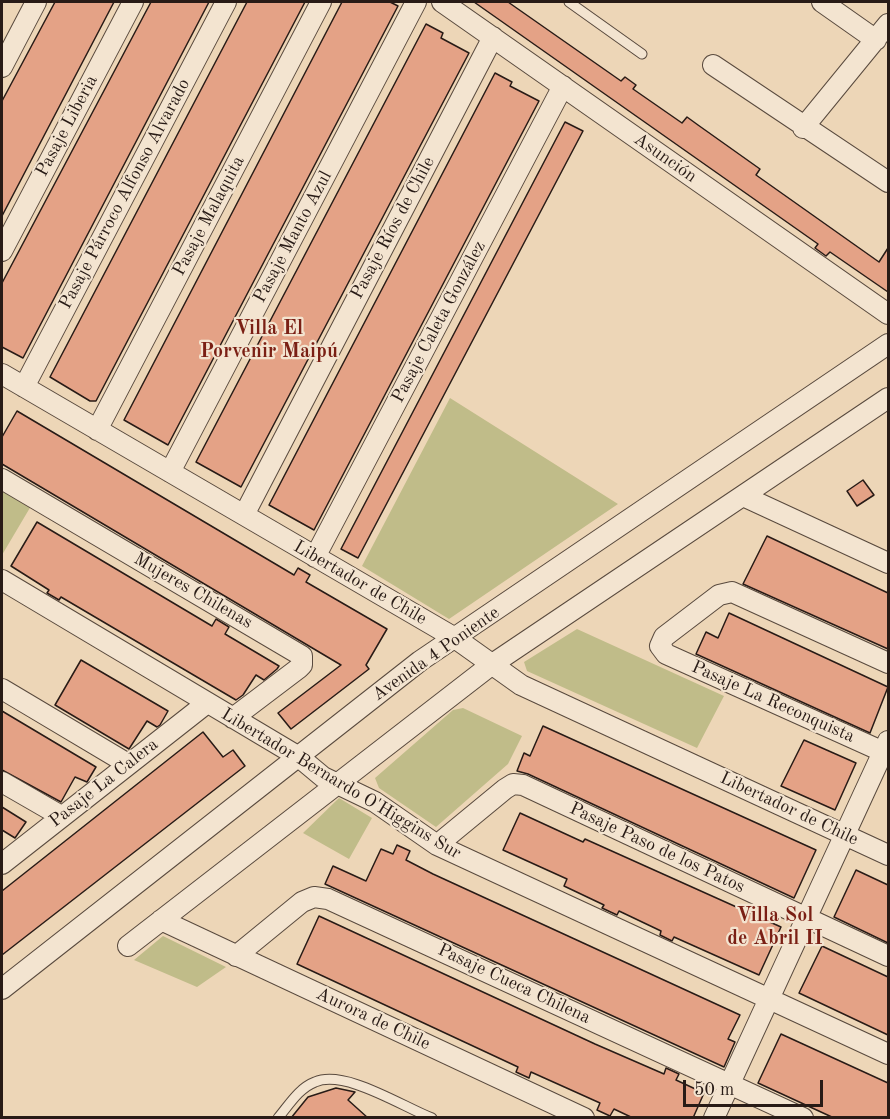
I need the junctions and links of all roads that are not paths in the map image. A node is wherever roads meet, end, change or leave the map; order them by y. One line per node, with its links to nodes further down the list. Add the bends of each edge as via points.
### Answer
1 (36, 2): 14 (street)
2 (133, 2): 18 (street, Pasaje Liberia)
3 (226, 2): 22 (street, Pasaje Párroco Alfonso Alvarado)
4 (321, 2): 24 (street, Pasaje Malaquita)
5 (416, 2): 25 (street, Pasaje Manto Azul)
6 (442, 2): 10 (street, Asunción)
7 (569, 2): 12 (lane)
8 (822, 2): 11 (street)
9 (888, 24): 11 (street)
10 (493, 38): 15 (street, Asunción); 28 (street, Pasaje Ríos de Chile)
11 (876, 40): 16 (street)
12 (642, 54)
13 (712, 65): 16 (street)
14 (2, 67)
15 (563, 86): 19 (street, Asunción); 29 (street, Pasaje Caleta González)
16 (803, 128): 17 (street)
17 (888, 182)
18 (2, 251)
19 (888, 314)
20 (888, 344): 32 (street, Avenida 4 Poniente)
21 (3, 378): 22 (street, Libertador de Chile)
22 (24, 387): 24 (street, Libertador de Chile)
23 (888, 398): 27 (street)
24 (97, 430): 25 (street, Libertador de Chile)
25 (170, 472): 28 (street, Libertador de Chile)
26 (2, 479): 37 (street, Mujeres Chilenas, via 302,656 302,665)
27 (743, 496): 30 (street); 34 (street)
28 (244, 515): 29 (street, Libertador de Chile)
29 (315, 557): 32 (street, Libertador de Chile)
30 (888, 563)
31 (2, 580): 36 (street, Libertador Bernardo O'Higgins Sur)
32 (455, 638): 34 (street, Libertador de Chile); 39 (street, Avenida 4 Poniente)
33 (888, 663): 38 (street, Pasaje La Reconquista, via 732,592 719,595 663,637 660,646 666,654)
34 (491, 665): 42 (street); 44 (street, Libertador de Chile, via 522,685)
35 (2, 689): 40 (street)
36 (207, 703): 37 (street, Libertador Bernardo O'Higgins Sur); 40 (street, Pasaje La Calera)
37 (233, 718): 39 (street, Libertador Bernardo O'Higgins Sur)
38 (887, 749): 44 (street)
39 (299, 757): 42 (street, Libertador Bernardo O'Higgins Sur); 53 (street, Avenida 4 Poniente)
40 (128, 764): 43 (street, Pasaje La Calera)
41 (2, 782): 43 (street)
42 (336, 784): 45 (street, Libertador Bernardo O'Higgins Sur, via 375,802); 49 (street)
43 (61, 816): 47 (street, Pasaje La Calera)
44 (845, 835): 46 (street, Libertador de Chile); 48 (street)
45 (437, 845): 48 (street, Pasaje Paso de los Patos, via 505,789 513,784 523,785); 54 (street, Libertador Bernardo O'Higgins Sur)
46 (888, 855)
47 (2, 864)
48 (807, 918): 52 (street, Pasaje Paso de los Patos); 54 (street)
49 (161, 920): 50 (street); 51 (street, Aurora de Chile)
50 (128, 946)
51 (236, 956): 56 (street, Pasaje Cueca Chilena, via 302,902 314,897 328,899); 59 (street, Aurora de Chile)
52 (888, 956)
53 (2, 989)
54 (769, 998): 55 (street, Libertador Bernardo O'Higgins Sur); 56 (street)
55 (888, 1054)
56 (730, 1083): 60 (street); 61 (street, Pasaje Cueca Chilena)
57 (278, 1118): 58 (lane, via 308,1086 333,1078)
58 (432, 1118)
59 (584, 1118)
60 (714, 1118)
61 (803, 1118)

